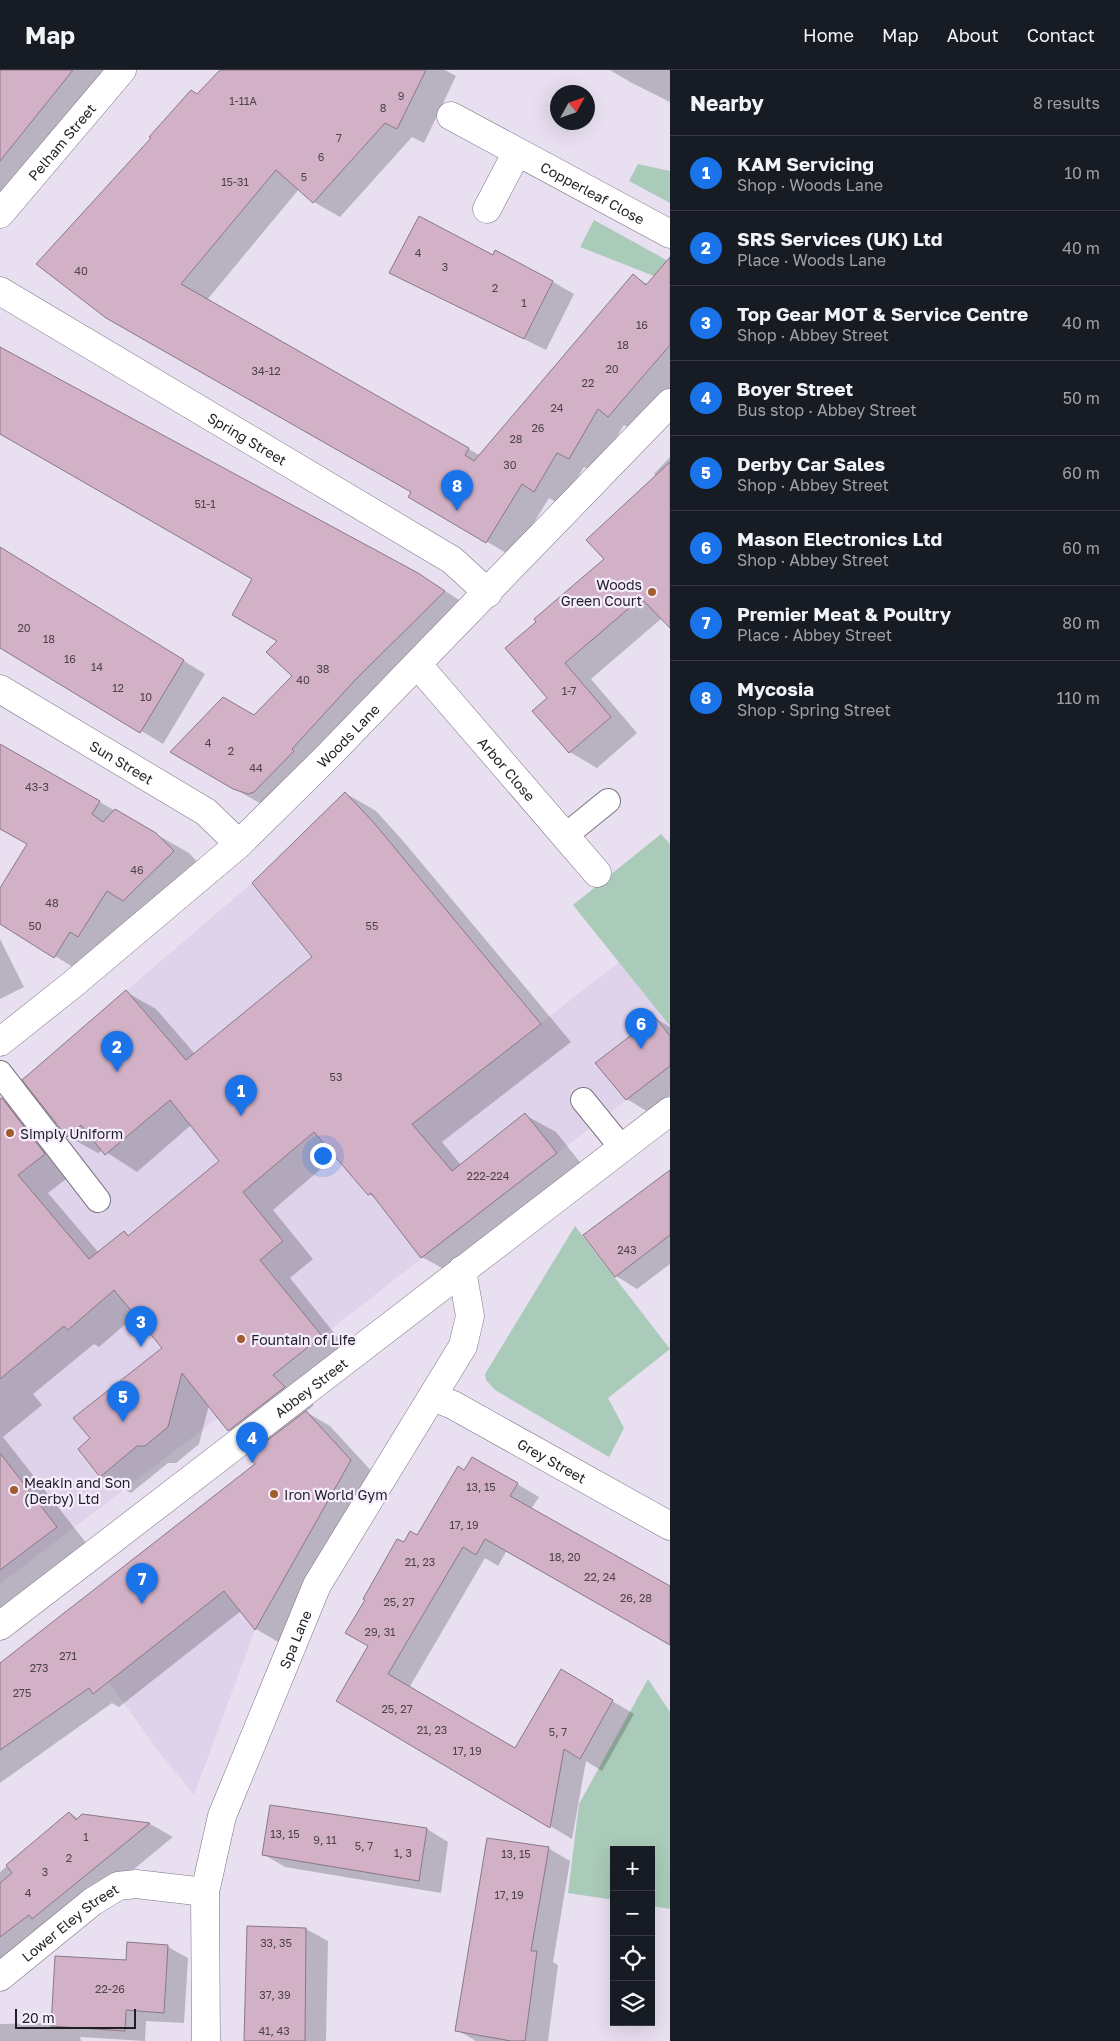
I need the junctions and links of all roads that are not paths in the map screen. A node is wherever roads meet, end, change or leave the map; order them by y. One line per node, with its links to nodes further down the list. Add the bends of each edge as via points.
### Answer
1 (122, 70): 5 (street, Pelham Street)
2 (450, 116): 3 (street, Copperleaf Close)
3 (517, 152): 4 (street); 6 (street, Copperleaf Close)
4 (487, 209)
5 (0, 214)
6 (670, 234)
7 (0, 292): 9 (street, Spring Street, via 452,560)
8 (670, 403): 9 (street, Woods Lane)
9 (488, 593): 10 (street, Woods Lane)
10 (417, 664): 13 (street, Arbor Close); 14 (street, Woods Lane)
11 (0, 689): 14 (street, Sun Street, via 206,812)
12 (608, 801): 13 (lane)
13 (565, 836): 15 (street, Arbor Close)
14 (239, 844): 16 (street, Woods Lane)
15 (597, 873)
16 (0, 1042)
17 (0, 1073): 21 (lane)
18 (583, 1100): 20 (lane)
19 (670, 1111): 20 (street, Abbey Street)
20 (622, 1148): 22 (street, Abbey Street)
21 (98, 1200)
22 (462, 1270): 23 (street, Spa Lane, via 470,1316 463,1346); 25 (street, Abbey Street)
23 (433, 1397): 24 (street, Grey Street, via 453,1405); 26 (street, Spa Lane, via 317,1585 222,1816)
24 (670, 1526)
25 (0, 1626)
26 (205, 1892): 27 (street, Lower Eley Street, via 136,1884 118,1886 92,1902); 28 (street, Spa Lane)
27 (0, 1977)
28 (206, 2041)

